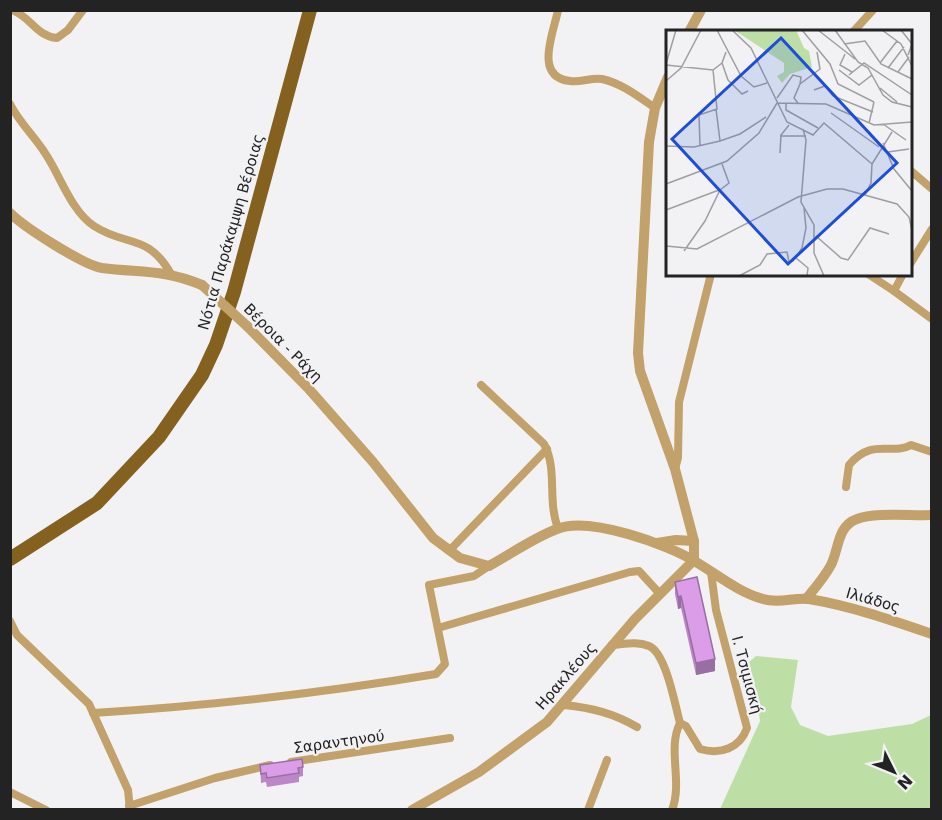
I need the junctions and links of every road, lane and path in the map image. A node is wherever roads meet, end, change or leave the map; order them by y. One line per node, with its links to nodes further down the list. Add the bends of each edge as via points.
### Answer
1 (12, 10): 2 (street, via 45,37 57,38)
2 (83, 10)
3 (310, 10): 33 (main road, Νότια Παράκαμψη Βέροιας, via 234,292 202,375 159,437 98,503)
4 (558, 10): 11 (street, via 547,54 554,72 572,82 607,81)
5 (701, 10): 7 (street)
6 (873, 10): 8 (street)
7 (690, 30)
8 (855, 30)
9 (666, 83): 11 (street)
10 (10, 104): 17 (street, via 85,218 95,227 147,246 162,258)
11 (655, 108): 26 (street, via 648,142 638,353 644,390)
12 (912, 172): 13 (street)
13 (932, 189)
14 (11, 215): 17 (street, Βέροια - Ράχη, via 62,250 99,267)
15 (932, 229): 16 (street)
16 (912, 261)
17 (171, 273): 32 (street, Βέροια - Ράχη, bridge, via 202,285 247,326 308,388 427,531)
18 (710, 276): 26 (street, via 679,402)
19 (871, 276): 21 (street)
20 (902, 276): 21 (street)
21 (894, 291): 22 (street)
22 (932, 320)
23 (482, 385): 24 (street)
24 (547, 449): 29 (street, via 552,514); 32 (street)
25 (932, 452): 27 (street, via 911,445 905,449 886,447 863,452 849,465)
26 (675, 469): 30 (street)
27 (846, 487)
28 (932, 515): 38 (street, via 857,519 846,525 823,580)
29 (558, 528): 31 (street, via 601,527); 35 (street)
30 (694, 541): 31 (street); 34 (street)
31 (657, 543): 34 (street, Ιλιάδος)
32 (449, 551): 35 (street, Βέροια - Ράχη, via 471,563)
33 (10, 559)
34 (694, 560): 36 (street, Ιλιάδος); 37 (street, Ηρακλέους)
35 (489, 566): 40 (street, via 474,576 429,585)
36 (711, 572): 38 (street, Ιλιάδος, via 767,601); 45 (street, Ι. Τσιμισκή, via 716,610 747,728 737,745 727,750 706,751 700,749)
37 (660, 594): 40 (street, via 639,571 630,572); 42 (street, Ηρακλέους)
38 (806, 599): 41 (street, Ιλιάδος, via 849,606)
39 (10, 621): 44 (street, via 17,635 84,698)
40 (438, 628): 44 (street, via 445,664 436,674 320,692)
41 (932, 634)
42 (612, 645): 43 (street, Ηρακλέους); 45 (street, via 635,643 651,647 662,660)
43 (564, 705): 46 (street, via 590,706); 52 (street, Ηρακλέους, via 517,747)
44 (93, 712): 50 (street, via 128,790)
45 (680, 723): 54 (street, via 675,732 677,796)
46 (637, 727)
47 (450, 738): 50 (street, Σαραντηνού, via 256,767)
48 (608, 759): 53 (street)
49 (10, 792): 51 (street)
50 (130, 808)
51 (46, 810)
52 (412, 810)
53 (588, 810)
54 (672, 810)

